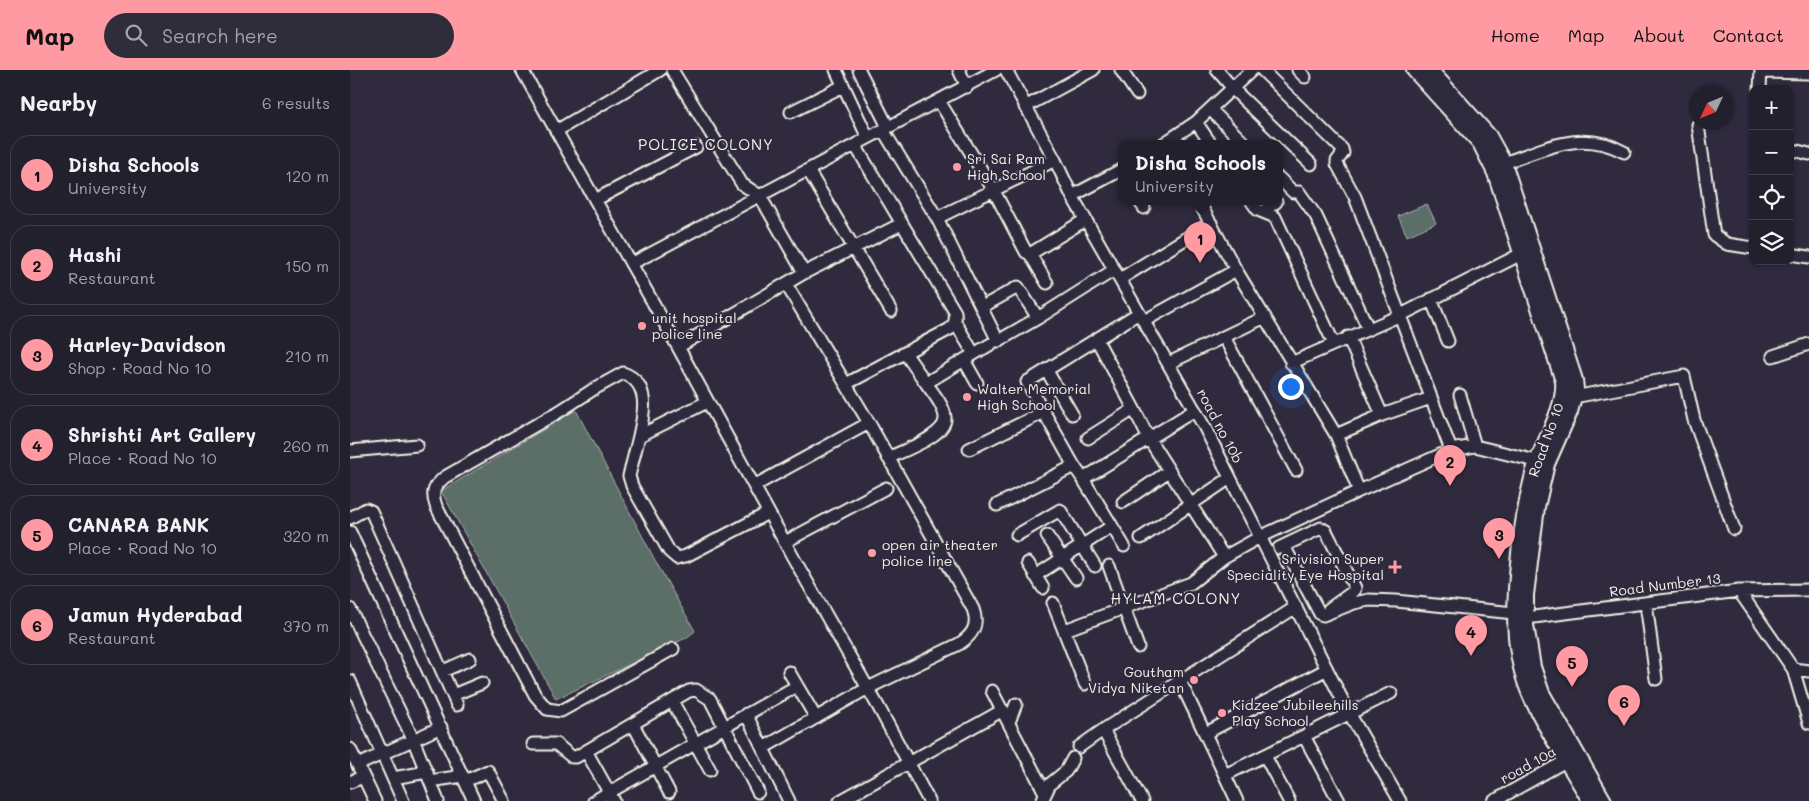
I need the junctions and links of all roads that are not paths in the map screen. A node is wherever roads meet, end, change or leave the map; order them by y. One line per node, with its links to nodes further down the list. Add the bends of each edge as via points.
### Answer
1 (522, 70): 29 (street)
2 (660, 70): 29 (street)
3 (672, 70): 48 (street, via 742,184)
4 (836, 70): 19 (street)
5 (960, 70): 20 (street)
6 (996, 70): 20 (street)
7 (1006, 70): 24 (street, road no 10b)
8 (1092, 70): 24 (street)
9 (1121, 70): 22 (street)
10 (1217, 70): 21 (street)
11 (1252, 70): 21 (street)
12 (1262, 70): 75 (street, via 1342,150 1337,164 1355,197)
13 (1414, 70): 62 (main road, Road No 10, via 1485,150)
14 (1430, 70): 41 (main road, Road No 10, via 1489,136)
15 (861, 71): 28 (street)
16 (1761, 71): 17 (street); 18 (street)
17 (1809, 73)
18 (1760, 85)
19 (843, 86): 26 (street); 31 (street)
20 (967, 87): 23 (street)
21 (1232, 87): 25 (street); 42 (street)
22 (1137, 94)
23 (938, 101): 28 (street); 46 (street)
24 (1025, 107): 40 (street, road no 10b)
25 (1210, 110): 27 (street); 34 (street)
26 (791, 112)
27 (1196, 122): 32 (street); 33 (street)
28 (885, 129): 31 (street); 56 (street)
29 (556, 130): 51 (street)
30 (1699, 130): 60 (street, via 1714,236 1727,244)
31 (868, 138): 35 (street)
32 (1171, 140)
33 (1208, 140)
34 (1241, 140)
35 (855, 146): 43 (street); 59 (street)
36 (696, 147): 51 (street)
37 (1794, 150): 39 (street)
38 (1624, 152): 41 (street, via 1601,142 1576,140)
39 (1809, 154)
40 (1055, 160): 46 (street); 49 (street, road no 10b)
41 (1504, 163): 62 (main road, Road No 10)
42 (1311, 164)
43 (808, 170): 48 (street); 61 (street)
44 (1118, 172): 49 (street)
45 (1283, 182): 47 (street)
46 (993, 189): 56 (street); 63 (street)
47 (1291, 190): 50 (street); 80 (street, via 1301,194 1316,216)
48 (760, 196): 66 (street); 68 (street)
49 (1072, 196): 57 (street, road no 10b)
50 (1283, 196)
51 (595, 200): 66 (street)
52 (1201, 205): 58 (street)
53 (1254, 205): 55 (street)
54 (1272, 205): 55 (street)
55 (1263, 212): 86 (street, via 1271,214 1277,221)
56 (936, 218): 73 (street)
57 (1085, 220): 63 (street); 69 (street, road no 10b)
58 (1211, 222): 67 (street); 69 (street)
59 (901, 224): 61 (street); 79 (street, via 955,312)
60 (1749, 247)
61 (854, 248): 68 (street); 74 (street)
62 (1528, 251): 72 (street); 99 (main road, Road No 10, via 1572,367); 118 (main road, Road No 10, via 1564,389)
63 (1030, 254): 70 (street)
64 (1794, 255): 65 (street)
65 (1809, 257)
66 (631, 264): 88 (street)
67 (1236, 270): 76 (street); 78 (street)
68 (804, 273): 71 (street)
69 (1117, 275): 76 (street, road no 10b); 77 (street)
70 (1047, 283)
71 (786, 284): 88 (street); 97 (street)
72 (1431, 299): 75 (street); 84 (street)
73 (982, 307): 77 (street, via 1018,287); 77 (street, via 998,341)
74 (891, 311)
75 (1401, 315): 80 (street); 100 (street)
76 (1142, 317): 83 (street); 92 (street, road no 10b)
77 (1038, 318)
78 (1265, 318): 81 (street); 93 (street)
79 (955, 322): 89 (street, via 950,329); 91 (street)
80 (1368, 328): 82 (street)
81 (1224, 337): 92 (street); 120 (street)
82 (1348, 337): 86 (street); 106 (street)
83 (1097, 340): 94 (street); 102 (street)
84 (1448, 341)
85 (990, 344): 91 (street)
86 (1334, 344): 93 (street)
87 (1809, 344): 90 (street)
88 (678, 347): 101 (street)
89 (905, 353): 95 (street); 97 (street)
90 (1773, 356)
91 (969, 357): 95 (street); 96 (street)
92 (1169, 363): 103 (street, road no 10b)
93 (1291, 363): 108 (street)
94 (1047, 371): 104 (street, via 1027,382); 105 (street)
95 (926, 383): 117 (street, via 943,410 943,426 932,436)
96 (977, 383)
97 (846, 384): 107 (street)
98 (1460, 395): 113 (street)
99 (1574, 397): 133 (street, via 1684,376 1694,420); 161 (main road, Road No 10, via 1547,464 1536,507 1526,595)
100 (1432, 398): 106 (street); 115 (street)
101 (707, 402): 109 (street); 124 (street)
102 (1134, 409): 110 (street); 111 (street)
103 (1195, 410): 111 (street); 122 (street, road no 10b)
104 (1044, 412): 114 (street); 119 (street)
105 (1072, 414)
106 (1382, 414): 108 (street)
107 (869, 424): 117 (street); 124 (street)
108 (1336, 435): 126 (street)
109 (639, 436): 130 (street, via 630,481 669,551 677,558); 164 (street, via 645,410 643,398 632,377 623,373 445,476 434,488 433,496 535,695 547,708 560,711)
110 (1088, 438)
111 (1149, 439): 121 (street); 123 (street)
112 (417, 445): 116 (street)
113 (1475, 446): 115 (street); 118 (street)
114 (969, 449)
115 (1451, 450): 126 (street)
116 (350, 451)
117 (888, 458): 177 (street, via 976,618 975,628 959,644)
118 (1536, 461): 161 (main road, Road No 10, via 1525,505 1515,594)
119 (1074, 466): 123 (street); 129 (street)
120 (1296, 470)
121 (1169, 471): 127 (street); 128 (street)
122 (1230, 478): 128 (street); 137 (street, road no 10b)
123 (1084, 479): 132 (street)
124 (754, 486): 130 (street)
125 (886, 488): 139 (street)
126 (1359, 491): 137 (street)
127 (1123, 502)
128 (1191, 504): 138 (street); 145 (street)
129 (997, 505)
130 (768, 512): 139 (street)
131 (350, 518): 168 (street, via 366,509 371,511)
132 (1112, 526): 140 (street); 141 (street)
133 (1734, 529)
134 (350, 532): 143 (street)
135 (1017, 534): 140 (street, via 1060,510)
136 (1047, 536): 146 (street)
137 (1260, 537): 144 (street, road no 10b); 145 (street)
138 (1141, 538)
139 (785, 542): 177 (street)
140 (1082, 545): 146 (street); 148 (street)
141 (1124, 546)
142 (1284, 546): 144 (street); 160 (street, via 1320,614); 160 (street, via 1321,528 1326,531 1355,588 1331,606)
143 (354, 548): 189 (street)
144 (1268, 553): 158 (street, road no 10b)
145 (1224, 557): 157 (street, via 1190,583)
146 (1062, 558): 150 (street); 151 (street)
147 (1028, 563): 150 (street)
148 (1094, 566)
149 (1109, 566): 157 (street)
150 (1035, 576): 152 (street)
151 (1076, 578)
152 (1043, 588)
153 (1739, 590): 154 (street, Road Number 13); 156 (street, Road Number 13); 167 (street)
154 (1809, 590)
155 (1053, 603): 162 (street)
156 (1646, 603): 161 (street, Road Number 13); 171 (street)
157 (1125, 608): 162 (street); 163 (street)
158 (1296, 608): 166 (street, road no 10b); 173 (street)
159 (350, 609): 194 (street)
160 (1326, 615): 161 (street, Road Number 13, via 1369,600)
161 (1520, 616): 203 (main road, Road No 10, via 1542,694)
162 (1065, 630): 175 (street)
163 (1138, 647)
164 (673, 649)
165 (470, 659): 168 (street)
166 (1327, 669): 183 (street, road no 10b); 192 (street)
167 (1793, 669): 170 (street); 187 (street)
168 (443, 671): 174 (street, via 455,700)
169 (789, 672): 176 (street)
170 (1809, 672)
171 (1656, 679)
172 (350, 681): 201 (street)
173 (1180, 681): 191 (street); 192 (street)
174 (482, 683)
175 (1085, 684)
176 (797, 686): 184 (street); 185 (street)
177 (868, 688): 185 (street); 205 (street)
178 (992, 691): 182 (street)
179 (1391, 693): 183 (street)
180 (672, 701): 188 (street); 190 (street, via 692,690 700,691 710,699); 195 (street)
181 (1016, 704): 186 (street)
182 (1003, 710): 186 (street); 205 (street)
183 (1349, 712): 193 (street); 232 (street, road no 10b)
184 (746, 714): 190 (street); 198 (street)
185 (816, 718): 198 (street)
186 (1009, 722): 218 (street)
187 (1809, 723)
188 (633, 724): 200 (street); 207 (street)
189 (440, 727): 194 (street); 213 (street)
190 (725, 727): 195 (street); 216 (street)
191 (1103, 730): 197 (street); 228 (street)
192 (1206, 733): 209 (street)
193 (1304, 736): 202 (street); 231 (street)
194 (413, 739): 201 (street); 211 (street)
195 (696, 743): 207 (street); 208 (street)
196 (533, 744): 200 (street, via 556,744 572,757)
197 (1079, 747)
198 (763, 748): 225 (street)
199 (350, 749): 206 (street)
200 (586, 751): 217 (street)
201 (383, 753): 206 (street); 212 (street)
202 (1265, 756): 209 (street); 230 (street)
203 (1572, 757): 233 (street, road 10a); 234 (main road, Road No 10); 235 (main road, Road No 10)
204 (1073, 758): 218 (street, via 1066,771 1050,784)
205 (908, 762): 226 (street); 227 (street)
206 (358, 765): 210 (street)
207 (655, 766): 215 (street); 217 (street)
208 (710, 770)
209 (1225, 775): 229 (street)
210 (364, 777): 214 (street); 219 (street)
211 (428, 777): 212 (street); 213 (street); 221 (street)
212 (393, 778): 220 (street)
213 (464, 779): 222 (street); 223 (street, via 488,771)
214 (350, 782)
215 (669, 792)
216 (758, 792)
217 (612, 797): 224 (street)
218 (1044, 797)
219 (375, 801)
220 (403, 801)
221 (438, 801)
222 (474, 801)
223 (504, 801)
224 (594, 801)
225 (789, 801)
226 (840, 801)
227 (929, 801)
228 (1142, 801)
229 (1237, 801)
230 (1289, 801)
231 (1338, 801)
232 (1400, 801)
233 (1494, 801)
234 (1590, 801)
235 (1604, 801)

